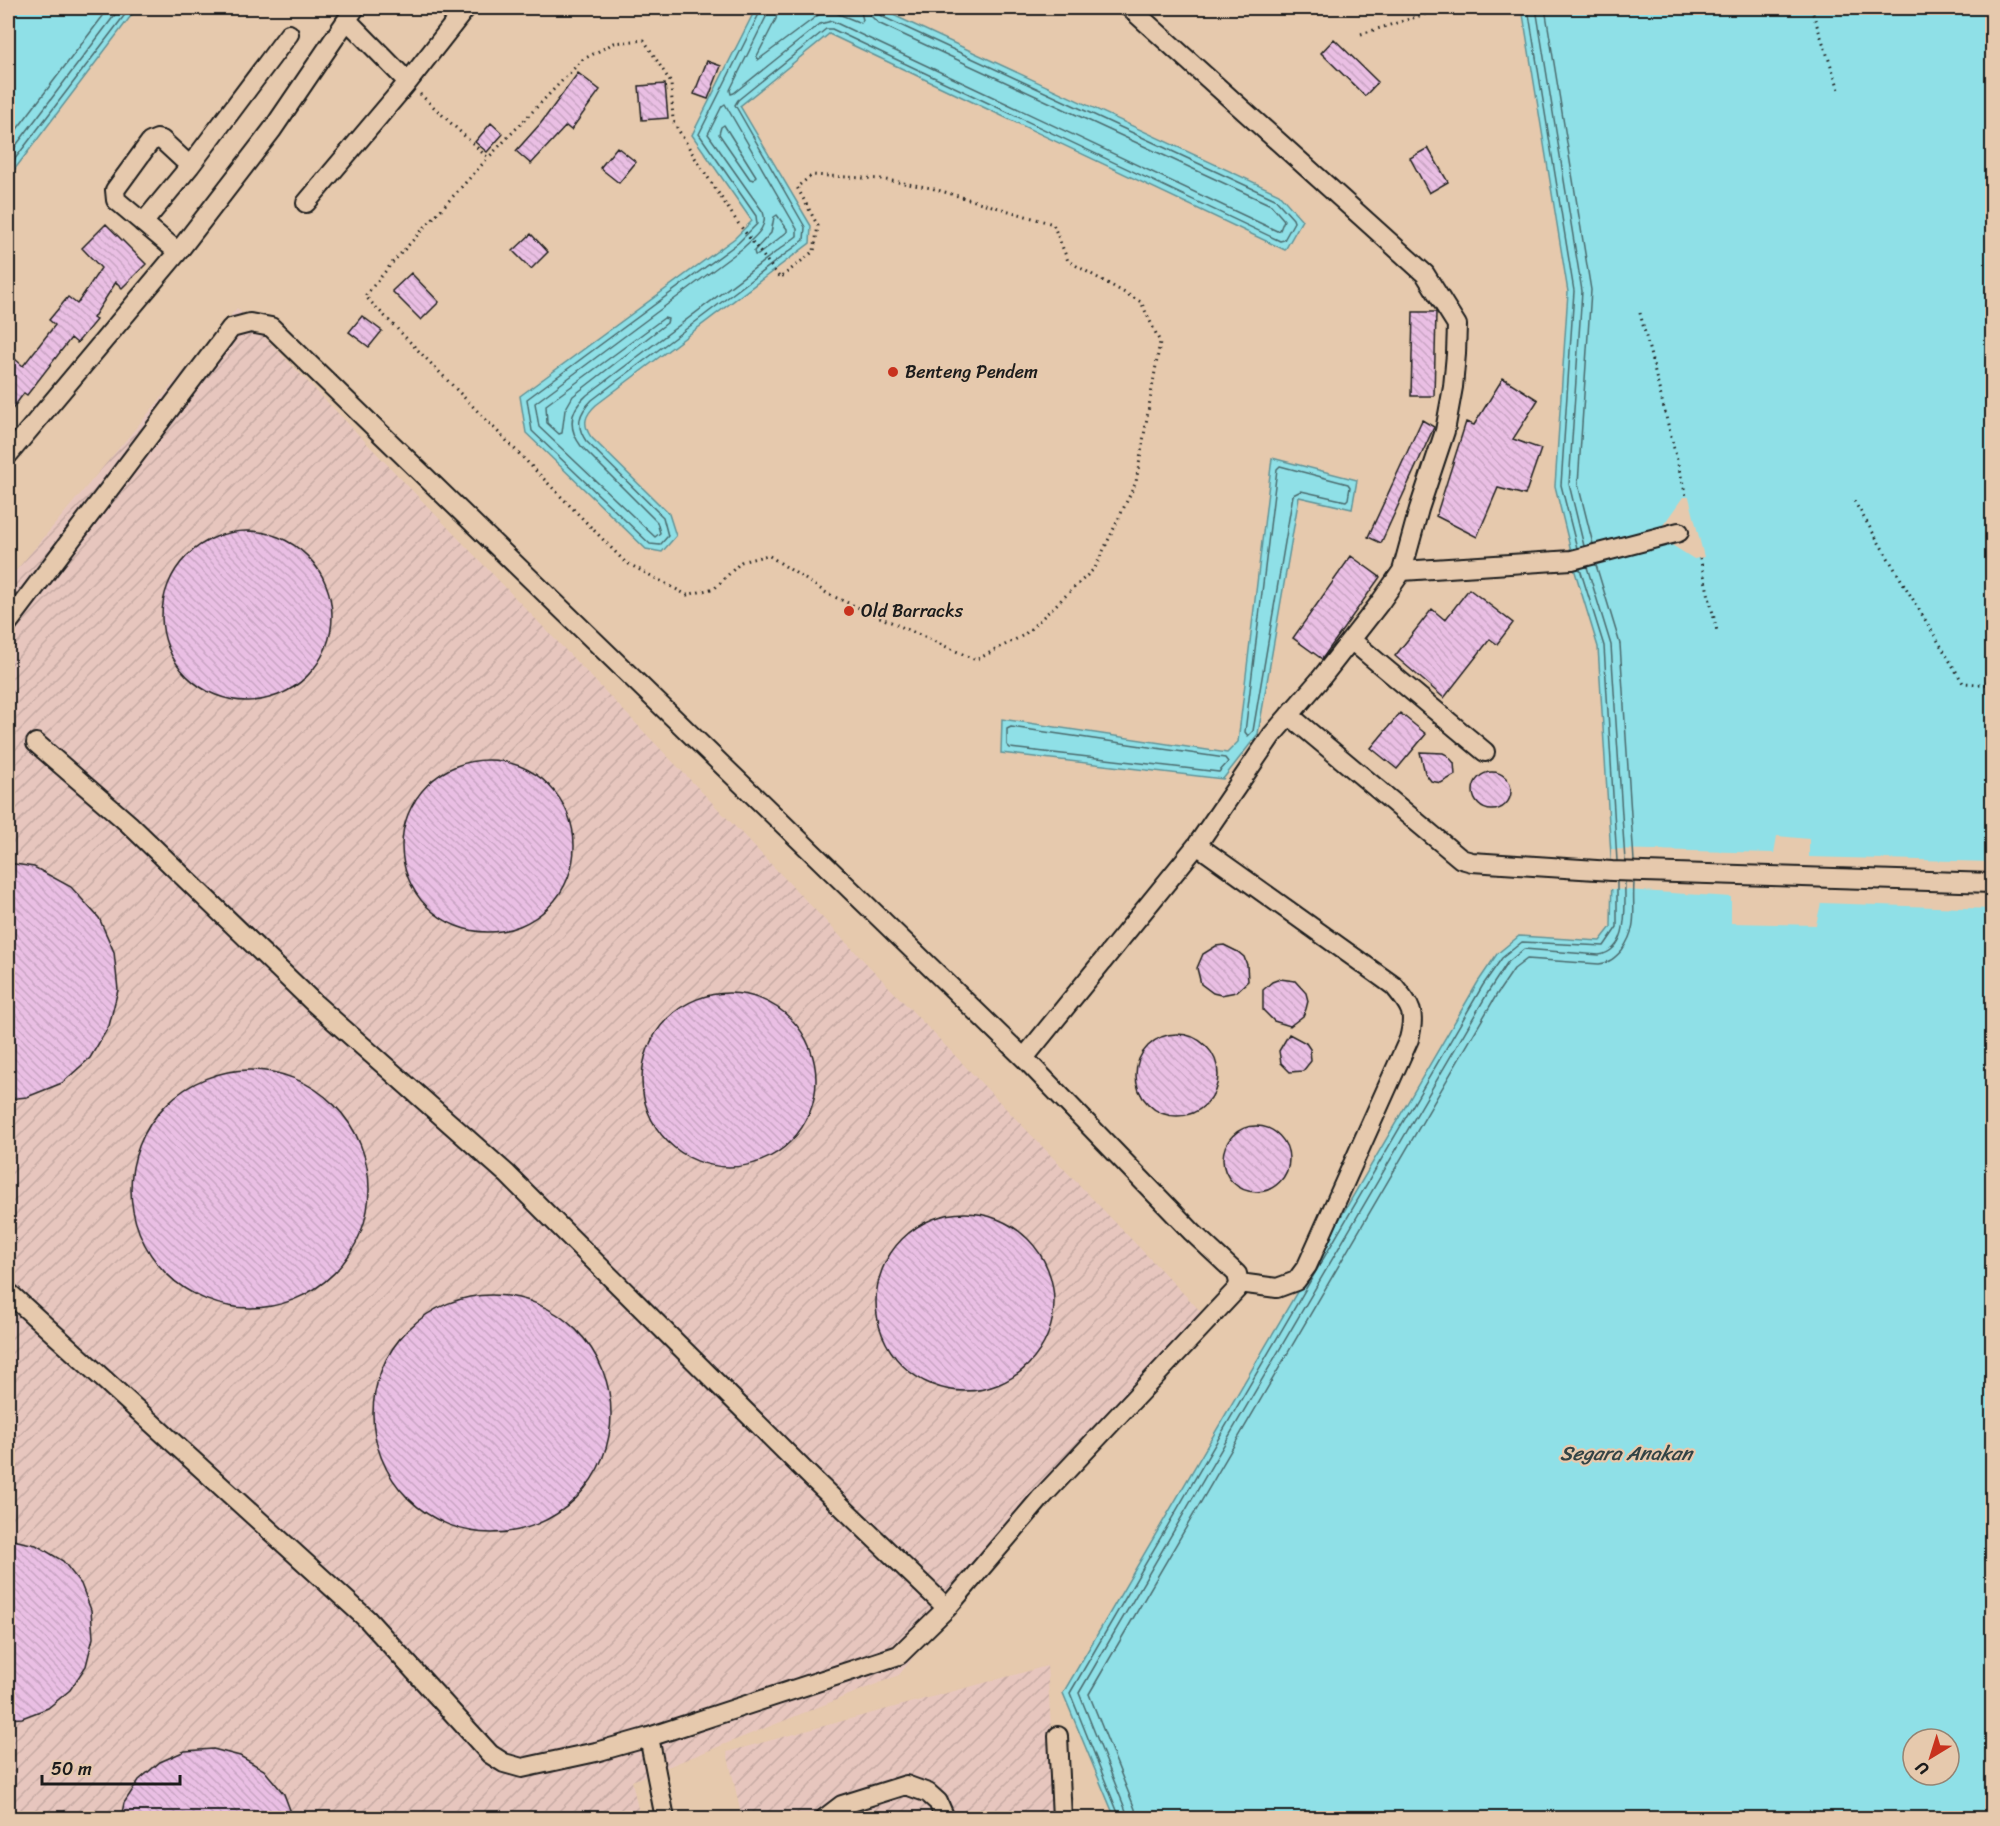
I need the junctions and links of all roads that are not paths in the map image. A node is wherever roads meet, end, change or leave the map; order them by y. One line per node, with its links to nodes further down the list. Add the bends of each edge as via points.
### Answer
1 (465, 8): 5 (street)
2 (1130, 8): 12 (street, via 1425,274 1457,325 1445,431)
3 (351, 14): 5 (street); 9 (street, via 272,130)
4 (290, 34): 6 (street)
5 (408, 82): 7 (street)
6 (190, 166): 8 (street); 8 (street, via 162,140 150,142 114,193 116,200)
7 (306, 203)
8 (143, 223): 9 (street)
9 (178, 252): 10 (street)
10 (8, 455)
11 (1680, 532): 12 (street, via 1572,560)
12 (1402, 571): 14 (street)
13 (8, 623): 20 (street, via 231,328 250,323 271,327)
14 (1352, 640): 15 (street); 17 (street)
15 (1289, 715): 18 (street); 19 (street, via 1461,860 1612,871)
16 (36, 743): 23 (street, via 129,824 314,1003 507,1174)
17 (1485, 752)
18 (1197, 845): 20 (street); 21 (street, via 1394,986 1408,1003 1414,1020 1307,1266 1296,1281 1277,1288)
19 (1992, 883)
20 (1024, 1058): 21 (street, via 1237,1274)
21 (1239, 1283): 23 (street, via 1040,1499)
22 (8, 1292): 25 (street, via 368,1620 490,1754 522,1768)
23 (947, 1608): 25 (street, via 899,1654)
24 (1058, 1736): 29 (street)
25 (649, 1737): 26 (street)
26 (666, 1818)
27 (825, 1818): 28 (street, via 842,1805 906,1785 928,1792 939,1802)
28 (945, 1818)
29 (1062, 1818)

